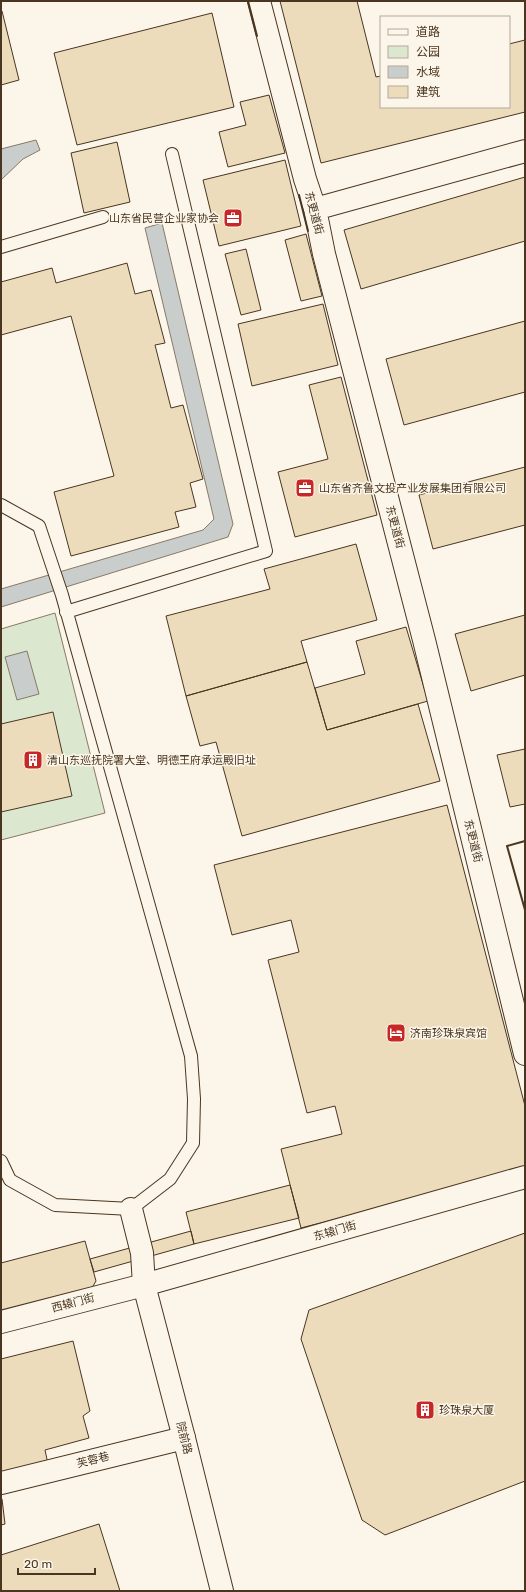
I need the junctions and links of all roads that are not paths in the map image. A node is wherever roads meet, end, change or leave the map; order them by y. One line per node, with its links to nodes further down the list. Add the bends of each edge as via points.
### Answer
1 (259, 1): 4 (street, 东更道街)
2 (525, 151): 4 (street)
3 (172, 154): 8 (lane, via 266,551)
4 (314, 209): 9 (street, 东更道街, via 424,640)
5 (103, 217): 6 (lane)
6 (1, 247)
7 (1, 505): 8 (lane, via 39,526)
8 (66, 612): 12 (lane, via 191,1056 194,1099 193,1143 170,1179)
9 (525, 1054)
10 (1, 1161): 12 (lane, via 10,1180 55,1205)
11 (525, 1176): 13 (street, 东辕门街)
12 (131, 1209): 13 (street, 院前路, via 142,1253)
13 (144, 1284): 14 (street, 西辕门街); 15 (street, 院前路)
14 (1, 1322)
15 (184, 1438): 16 (street, 芙蓉巷); 17 (street, 院前路)
16 (1, 1483)
17 (222, 1591)

